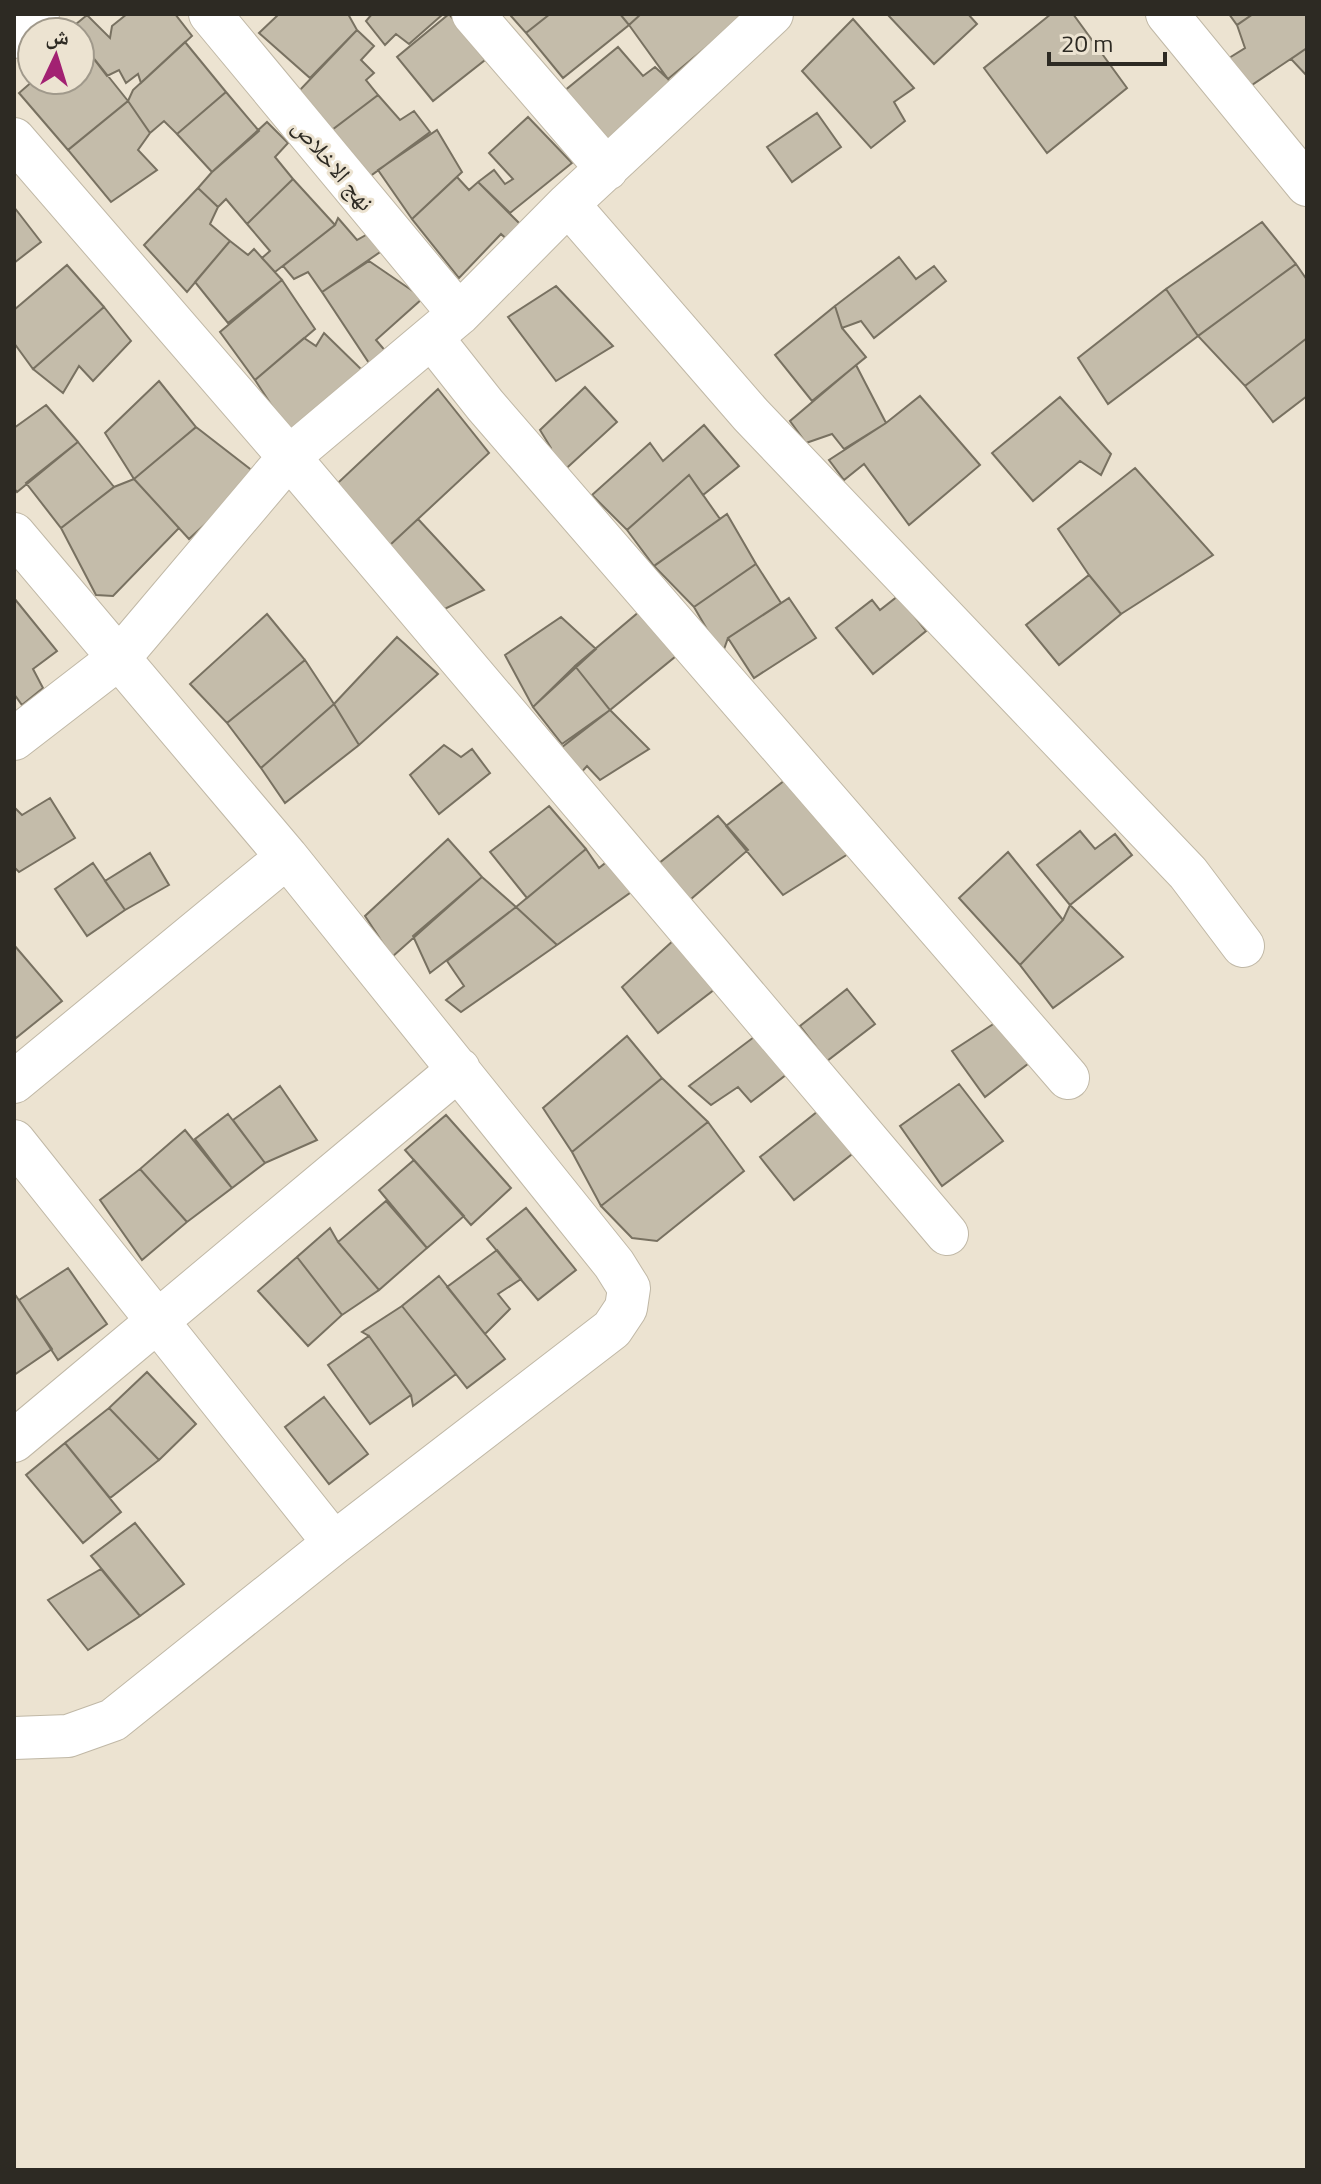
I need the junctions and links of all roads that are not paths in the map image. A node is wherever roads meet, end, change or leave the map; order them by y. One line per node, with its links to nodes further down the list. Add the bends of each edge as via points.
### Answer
1 (38, 14): 6 (street)
2 (210, 14): 11 (street, نهج الاخلاص)
3 (473, 14): 8 (street)
4 (772, 14): 8 (street)
5 (1167, 14): 9 (street)
6 (14, 37)
7 (14, 139): 12 (street)
8 (607, 169): 10 (street)
9 (1307, 185)
10 (568, 204): 11 (street); 17 (street, via 751,415 1188,873)
11 (445, 326): 12 (street); 19 (street, نهج الاخلاص, via 495,417)
12 (289, 457): 14 (street); 22 (street)
13 (14, 534): 14 (street)
14 (119, 658): 15 (street); 16 (street)
15 (14, 739)
16 (287, 857): 18 (street); 20 (street)
17 (1243, 946)
18 (459, 1069): 23 (street); 25 (street, via 614,1264 629,1288 626,1308 612,1329)
19 (1068, 1078)
20 (14, 1082)
21 (14, 1141): 23 (street)
22 (947, 1234)
23 (157, 1322): 24 (street); 25 (street)
24 (14, 1441)
25 (334, 1543): 26 (street, via 113,1720 68,1736)
26 (14, 1738)

